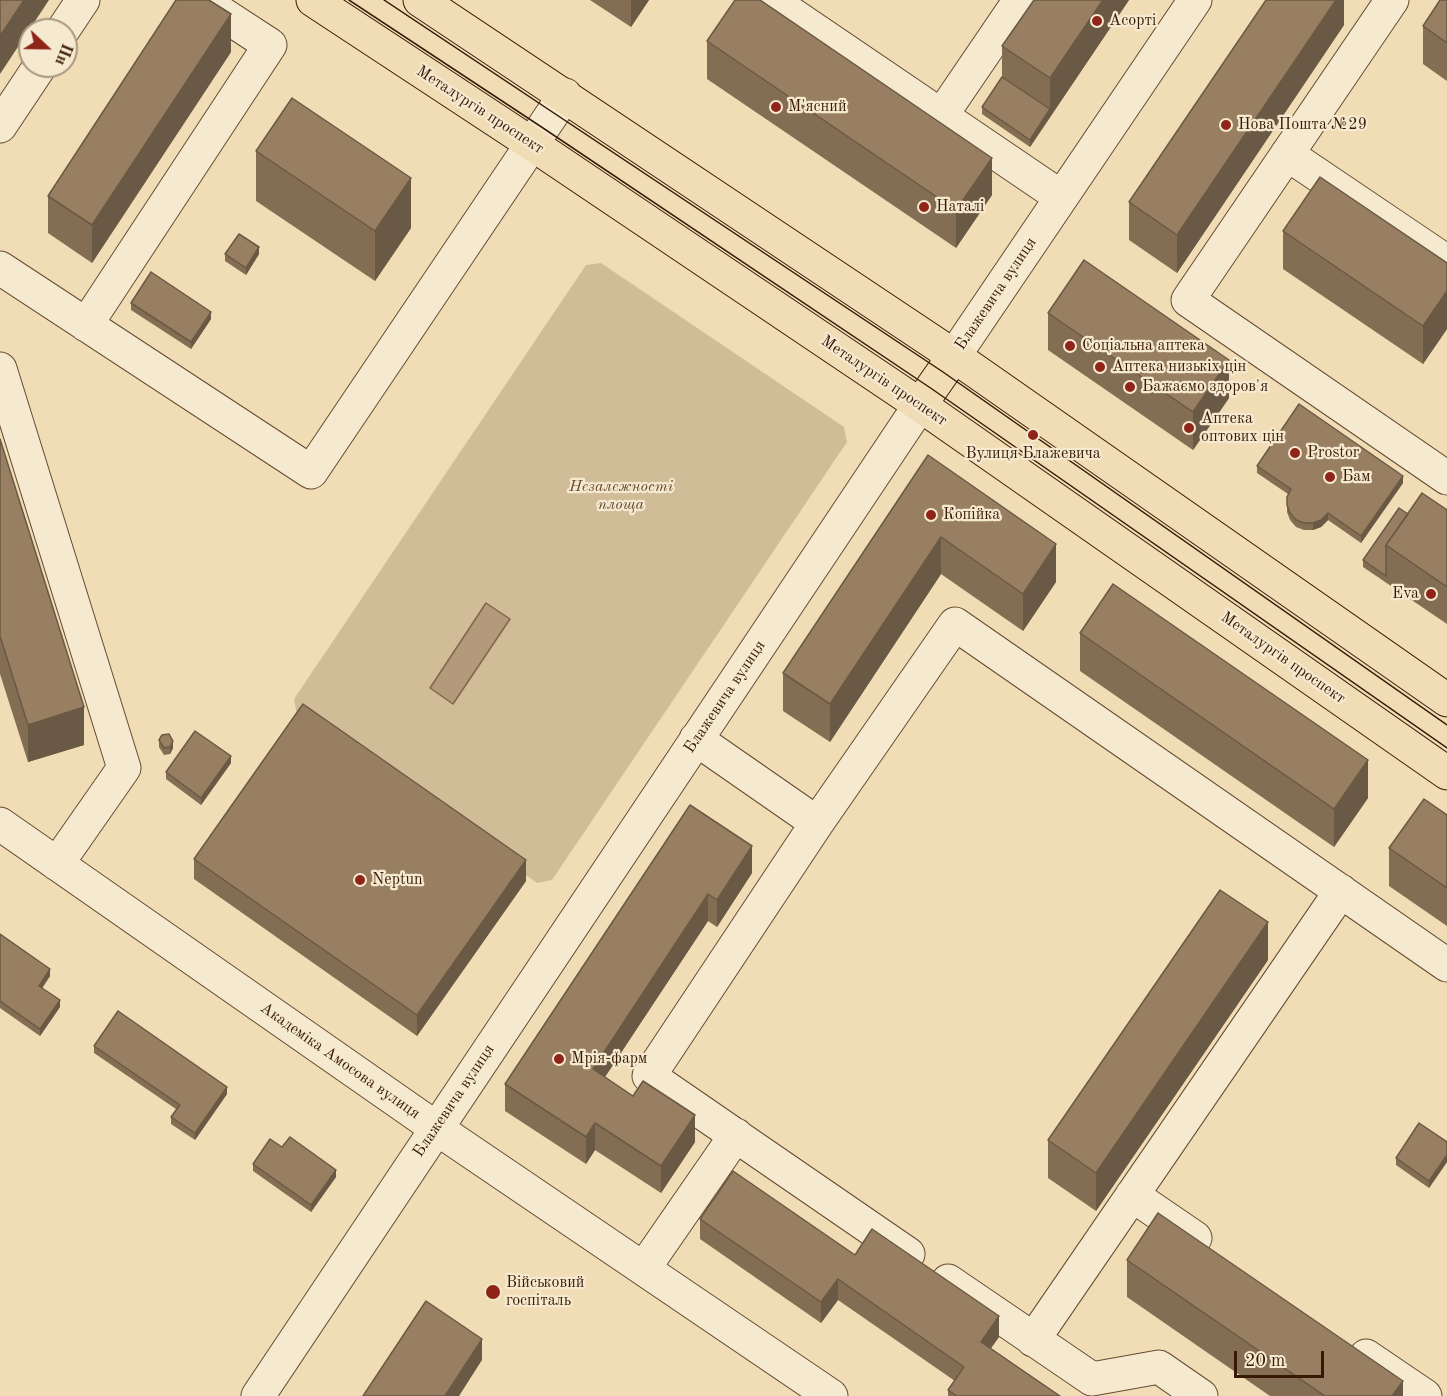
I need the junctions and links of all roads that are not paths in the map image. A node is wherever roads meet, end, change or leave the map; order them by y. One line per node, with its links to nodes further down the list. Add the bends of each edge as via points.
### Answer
1 (83, 0): 9 (street)
2 (201, 0): 19 (street, via 270,45)
3 (313, 0): 14 (main road, Металургів проспект)
4 (420, 0): 11 (main road)
5 (771, 0): 12 (street)
6 (1020, 0): 12 (street)
7 (1195, 0): 16 (street, Блажевича вулиця)
8 (1384, 3): 15 (street)
9 (71, 18)
10 (32, 78): 13 (street)
11 (565, 95): 14 (street); 20 (main road)
12 (941, 116): 16 (street)
13 (0, 126)
14 (532, 144): 19 (street, via 311,472); 22 (main road, Металургів проспект)
15 (1287, 154): 17 (street); 23 (street, via 1188,300)
16 (1061, 197): 20 (street, Блажевича вулиця)
17 (1447, 262)
18 (0, 268): 19 (street)
19 (86, 325)
20 (954, 356): 22 (main road, Блажевича вулиця); 24 (main road)
21 (0, 369): 29 (street, via 124,768)
22 (920, 405): 25 (street, Блажевича вулиця); 26 (main road, Металургів проспект)
23 (1447, 478)
24 (1447, 700)
25 (696, 739): 28 (street); 32 (street, Блажевича вулиця)
26 (1447, 773)
27 (0, 824): 29 (street, Академіка Амосова вулиця)
28 (817, 824): 30 (street, via 955,624); 33 (street, via 649,1076)
29 (57, 864): 32 (street, Академіка Амосова вулиця)
30 (1341, 891): 31 (street); 34 (street)
31 (1447, 965)
32 (436, 1128): 36 (street, Академіка Амосова вулиця); 39 (street, Блажевича вулиця)
33 (736, 1135): 36 (street); 37 (street)
34 (1132, 1195): 35 (street); 37 (street)
35 (1220, 1256)
36 (644, 1268): 40 (street, Академіка Амосова вулиця)
37 (1033, 1340): 41 (street, via 1092,1379 1159,1367)
38 (1347, 1342): 42 (street)
39 (258, 1396)
40 (831, 1396)
41 (1201, 1396)
42 (1425, 1396)

